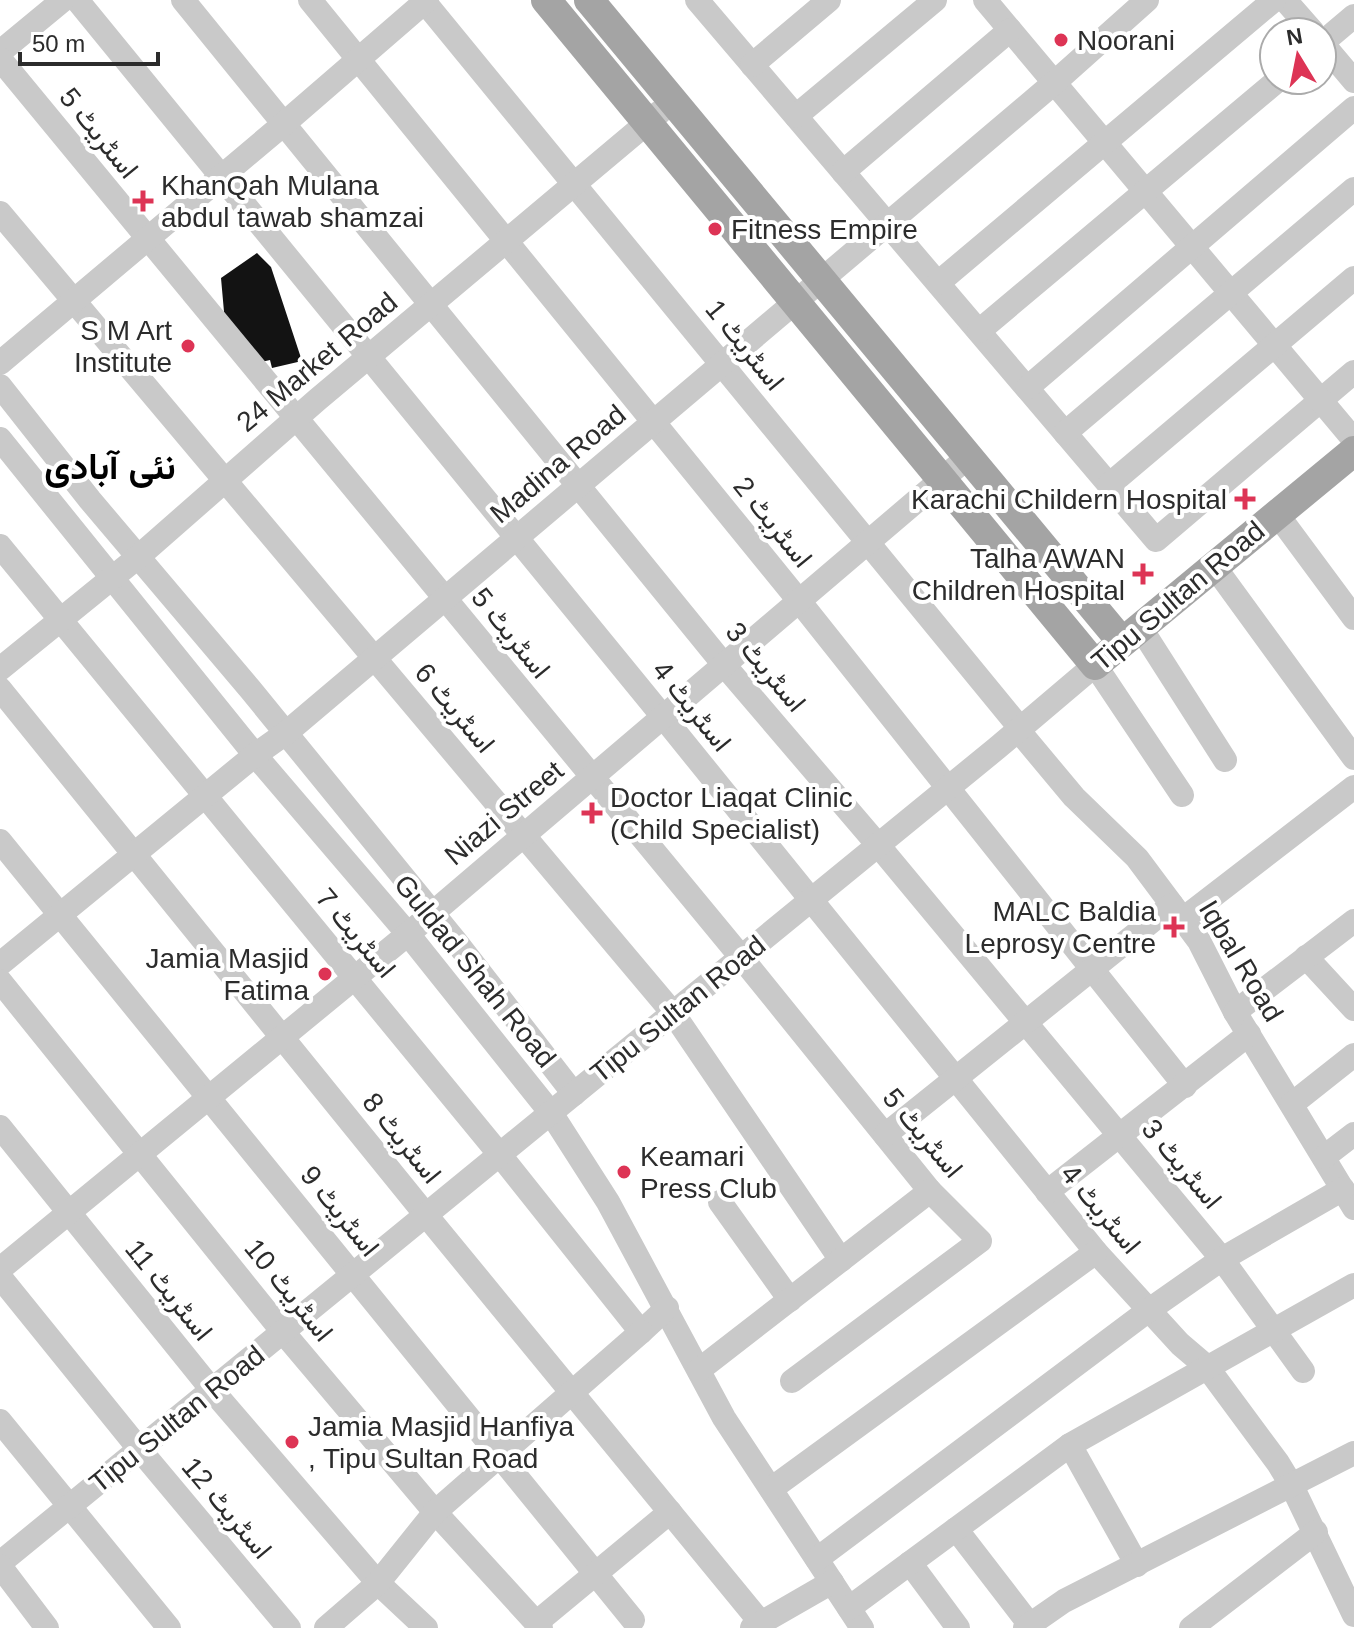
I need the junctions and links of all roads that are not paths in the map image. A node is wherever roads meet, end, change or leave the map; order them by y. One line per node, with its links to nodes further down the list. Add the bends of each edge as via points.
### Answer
1 (63, 0): 19 (street)
2 (77, 0): 34 (street, اسٹریٹ 4)
3 (183, 0): 31 (street, اسٹریٹ 3)
4 (310, 0): 21 (street, اسٹریٹ 2)
5 (546, 0): 30 (main road)
6 (589, 0): 27 (main road)
7 (829, 0): 23 (street)
8 (935, 0): 29 (street)
9 (985, 0): 17 (street)
10 (1147, 0): 25 (street, Madina Road)
11 (1274, 0): 32 (street)
12 (1285, 0): 15 (street)
13 (425, 1): 21 (street); 35 (street, اسٹریٹ 1)
14 (711, 5): 23 (street)
15 (1299, 16)
16 (1354, 16): 18 (street)
17 (1010, 30): 25 (street); 33 (street)
18 (1338, 30)
19 (0, 52)
20 (0, 59): 40 (street, اسٹریٹ 5)
21 (358, 60): 31 (street); 41 (street, اسٹریٹ 2)
22 (1338, 62): 24 (street)
23 (752, 65): 29 (street)
24 (1354, 81)
25 (1054, 83): 32 (street); 39 (street, Madina Road)
26 (1259, 96): 37 (street)
27 (673, 99): 30 (street, 24 Market Road); 44 (main road)
28 (1354, 108): 42 (street)
29 (796, 116): 33 (street)
30 (648, 123): 35 (street, 24 Market Road); 48 (main road)
31 (284, 124): 34 (street); 49 (street, اسٹریٹ 3)
32 (1105, 143): 37 (street); 45 (street)
33 (843, 172): 39 (street)
34 (222, 177): 40 (street); 52 (street, اسٹریٹ 4)
35 (574, 185): 41 (street, 24 Market Road); 54 (street, اسٹریٹ 1)
36 (1354, 189): 46 (street)
37 (1146, 191): 42 (street); 50 (street)
38 (0, 213): 47 (street, اسٹریٹ 6)
39 (887, 224): 44 (street, Madina Road); 45 (street)
40 (148, 239): 47 (street); 59 (street, اسٹریٹ 5)
41 (506, 242): 49 (street, 24 Market Road); 60 (street, اسٹریٹ 2)
42 (1192, 247): 46 (street); 57 (street)
43 (1354, 278): 51 (street)
44 (821, 280): 48 (street, Madina Road); 65 (main road)
45 (938, 283): 50 (street)
46 (1231, 293): 51 (street); 61 (street)
47 (74, 301): 53 (street); 67 (street, اسٹریٹ 6)
48 (797, 302): 54 (street, Madina Road); 66 (main road)
49 (431, 304): 52 (street, 24 Market Road); 69 (street, اسٹریٹ 3)
50 (979, 331): 57 (street)
51 (1275, 345): 58 (street); 68 (street)
52 (369, 357): 59 (street, 24 Market Road); 71 (street, اسٹریٹ 4)
53 (0, 363)
54 (722, 365): 60 (street, Madina Road); 72 (street, اسٹریٹ 1)
55 (1354, 372): 58 (street)
56 (0, 386): 74 (street, Guldad Shah Road)
57 (1027, 388): 61 (street)
58 (1321, 400): 63 (street); 68 (street, via 1156,540)
59 (295, 419): 67 (street, 24 Market Road); 77 (street, اسٹریٹ 5)
60 (654, 422): 69 (street, Madina Road); 78 (street, اسٹریٹ 2)
61 (1065, 433): 68 (street)
62 (0, 439): 76 (street, Guldad Shah Road)
63 (1354, 440)
64 (1354, 451): 70 (main road, Tipu Sultan Road)
65 (968, 457): 66 (street, Niazi Street); 81 (main road)
66 (943, 480): 72 (street, Niazi Street); 83 (main road)
67 (225, 481): 74 (street, 24 Market Road); 82 (street, اسٹریٹ 6)
68 (1109, 485)
69 (578, 486): 71 (street, Madina Road); 84 (street, اسٹریٹ 3)
70 (1277, 514): 75 (main road, Tipu Sultan Road); 79 (street)
71 (517, 538): 77 (street, Madina Road); 87 (street, اسٹریٹ 4)
72 (869, 543): 78 (street, Niazi Street); 88 (street, اسٹریٹ 1)
73 (0, 546): 80 (street, اسٹریٹ 7)
74 (138, 557): 76 (street, 24 Market Road); 89 (street, Guldad Shah Road)
75 (1214, 566): 81 (main road, Tipu Sultan Road); 91 (street)
76 (112, 579): 80 (street, 24 Market Road); 90 (street, Guldad Shah Road)
77 (444, 599): 82 (street, Madina Road); 93 (street, اسٹریٹ 5)
78 (800, 602): 84 (street, Niazi Street); 95 (street, اسٹریٹ 2)
79 (1354, 618)
80 (61, 620): 85 (street, 24 Market Road); 97 (street, اسٹریٹ 7)
81 (1131, 635): 83 (main road, Tipu Sultan Road); 92 (street)
82 (374, 659): 89 (street, Madina Road); 98 (street, اسٹریٹ 6)
83 (1095, 665): 88 (street, Tipu Sultan Road); 96 (street)
84 (725, 666): 87 (street, Niazi Street); 100 (street, اسٹریٹ 3)
85 (0, 669)
86 (0, 689): 101 (street, اسٹریٹ 8)
87 (664, 718): 93 (street, Niazi Street); 102 (street, اسٹریٹ 4)
88 (1019, 729): 95 (street, Tipu Sultan Road); 104 (street, Iqbal Road, via 1074,797 1137,858)
89 (286, 733): 90 (street, Madina Road); 103 (street, Guldad Shah Road)
90 (255, 755): 97 (street, Madina Road); 107 (street, Guldad Shah Road)
91 (1354, 758)
92 (1225, 760)
93 (592, 778): 98 (street, Niazi Street); 108 (street, اسٹریٹ 5)
94 (1354, 787): 104 (street)
95 (947, 788): 100 (street, Tipu Sultan Road); 111 (street, اسٹریٹ 2)
96 (1182, 795)
97 (205, 797): 101 (street, Madina Road); 112 (street, اسٹریٹ 7)
98 (523, 836): 103 (street, Niazi Street); 116 (street, اسٹریٹ 6)
99 (0, 841): 105 (street, اسٹریٹ 9)
100 (878, 845): 102 (street, Tipu Sultan Road); 117 (street, اسٹریٹ 3)
101 (133, 855): 105 (street, Madina Road); 119 (street, اسٹریٹ 8)
102 (810, 900): 108 (street, Tipu Sultan Road); 121 (street, اسٹریٹ 4)
103 (432, 912): 107 (street, Niazi Street); 123 (street, Guldad Shah Road)
104 (1178, 912): 111 (street); 115 (street, Iqbal Road)
105 (60, 915): 110 (street, Madina Road); 124 (street, اسٹریٹ 9)
106 (1354, 921): 109 (street)
107 (408, 934): 112 (street, Niazi Street); 126 (street, Guldad Shah Road)
108 (741, 957): 116 (street, Tipu Sultan Road); 129 (street, اسٹریٹ 5)
109 (1306, 957): 114 (street); 115 (street)
110 (0, 964)
111 (1092, 969): 117 (street); 122 (street, اسٹریٹ 2)
112 (354, 978): 119 (street, Niazi Street); 132 (street, اسٹریٹ 7)
113 (0, 981): 131 (street, اسٹریٹ 10)
114 (1354, 1009)
115 (1235, 1012): 118 (street, Iqbal Road)
116 (673, 1013): 123 (street, Tipu Sultan Road); 142 (street, اسٹریٹ 6)
117 (1025, 1022): 121 (street); 130 (street, اسٹریٹ 3)
118 (1249, 1034): 122 (street); 125 (street, Iqbal Road)
119 (282, 1038): 124 (street, Niazi Street); 139 (street, اسٹریٹ 8)
120 (1354, 1055): 125 (street)
121 (955, 1079): 129 (street); 135 (street, اسٹریٹ 4)
122 (1185, 1086): 130 (street)
123 (574, 1094): 126 (street, Tipu Sultan Road)
124 (209, 1098): 131 (street, Niazi Street); 144 (street, اسٹریٹ 9)
125 (1292, 1104): 133 (street, Iqbal Road)
126 (551, 1113): 132 (street, Tipu Sultan Road); 148 (street, Guldad Shah Road)
127 (0, 1127): 138 (street, اسٹریٹ 11)
128 (1354, 1134): 133 (street)
129 (885, 1135): 134 (street, اسٹریٹ 5)
130 (1120, 1136): 135 (street); 141 (street, اسٹریٹ 3)
131 (140, 1154): 138 (street, Niazi Street); 151 (street, اسٹریٹ 10)
132 (500, 1155): 139 (street, Tipu Sultan Road); 152 (street, اسٹریٹ 7)
133 (1324, 1157): 136 (street, Iqbal Road)
134 (930, 1191): 142 (street); 156 (street, اسٹریٹ 5, via 980,1241)
135 (1047, 1192): 140 (street, اسٹریٹ 4)
136 (1350, 1198): 141 (street)
137 (720, 1202): 147 (street)
138 (69, 1213): 143 (street, Niazi Street); 157 (street, اسٹریٹ 11)
139 (426, 1215): 144 (street, Tipu Sultan Road); 158 (street, اسٹریٹ 8)
140 (1096, 1252): 149 (street, اسٹریٹ 4); 165 (street)
141 (1222, 1259): 149 (street); 150 (street, اسٹریٹ 3)
142 (841, 1260): 147 (street)
143 (0, 1269)
144 (353, 1275): 151 (street, Tipu Sultan Road); 163 (street, اسٹریٹ 9)
145 (0, 1277): 161 (street, اسٹریٹ 12)
146 (1354, 1285): 150 (street)
147 (790, 1300): 154 (street)
148 (667, 1308): 152 (street); 154 (street, Guldad Shah Road)
149 (1149, 1310): 153 (street, اسٹریٹ 4); 171 (street)
150 (1274, 1330): 153 (street); 155 (street, اسٹریٹ 3)
151 (283, 1332): 157 (street, Tipu Sultan Road); 167 (street, اسٹریٹ 10)
152 (641, 1332): 158 (street)
153 (1207, 1367): 160 (street); 164 (street, اسٹریٹ 4)
154 (699, 1370): 165 (street, Guldad Shah Road)
155 (1303, 1371)
156 (792, 1381)
157 (212, 1390): 161 (street, Tipu Sultan Road); 177 (street, اسٹریٹ 11)
158 (572, 1392): 163 (street); 168 (street, اسٹریٹ 8)
159 (0, 1421): 166 (street)
160 (1070, 1445): 169 (street); 174 (street)
161 (140, 1450): 166 (street, Tipu Sultan Road); 184 (street, اسٹریٹ 12)
162 (1354, 1453): 164 (street)
163 (499, 1455): 167 (street); 175 (street, اسٹریٹ 9)
164 (1292, 1486): 170 (street, اسٹریٹ 4); 174 (street)
165 (771, 1489): 171 (street, Guldad Shah Road)
166 (70, 1507): 173 (street, Tipu Sultan Road); 186 (street)
167 (435, 1512): 177 (street); 181 (street, اسٹریٹ 10)
168 (670, 1512): 175 (street); 182 (street, اسٹریٹ 8)
169 (956, 1529): 172 (street); 183 (street)
170 (1316, 1532): 178 (street, اسٹریٹ 4); 190 (street)
171 (817, 1559): 176 (street, Guldad Shah Road)
172 (910, 1563): 179 (street); 189 (street)
173 (0, 1565): 185 (street)
174 (1137, 1565): 183 (street)
175 (596, 1574): 180 (street, اسٹریٹ 9); 181 (street)
176 (832, 1582): 179 (street, Guldad Shah Road); 182 (street)
177 (378, 1583): 187 (street); 188 (street, اسٹریٹ 11)
178 (1354, 1616): 191 (street)
179 (856, 1618)
180 (633, 1620)
181 (539, 1625)
182 (757, 1625)
183 (1027, 1626)
184 (286, 1627)
185 (47, 1628)
186 (169, 1628)
187 (326, 1628)
188 (426, 1628)
189 (958, 1628)
190 (1191, 1628)
191 (1340, 1628)

